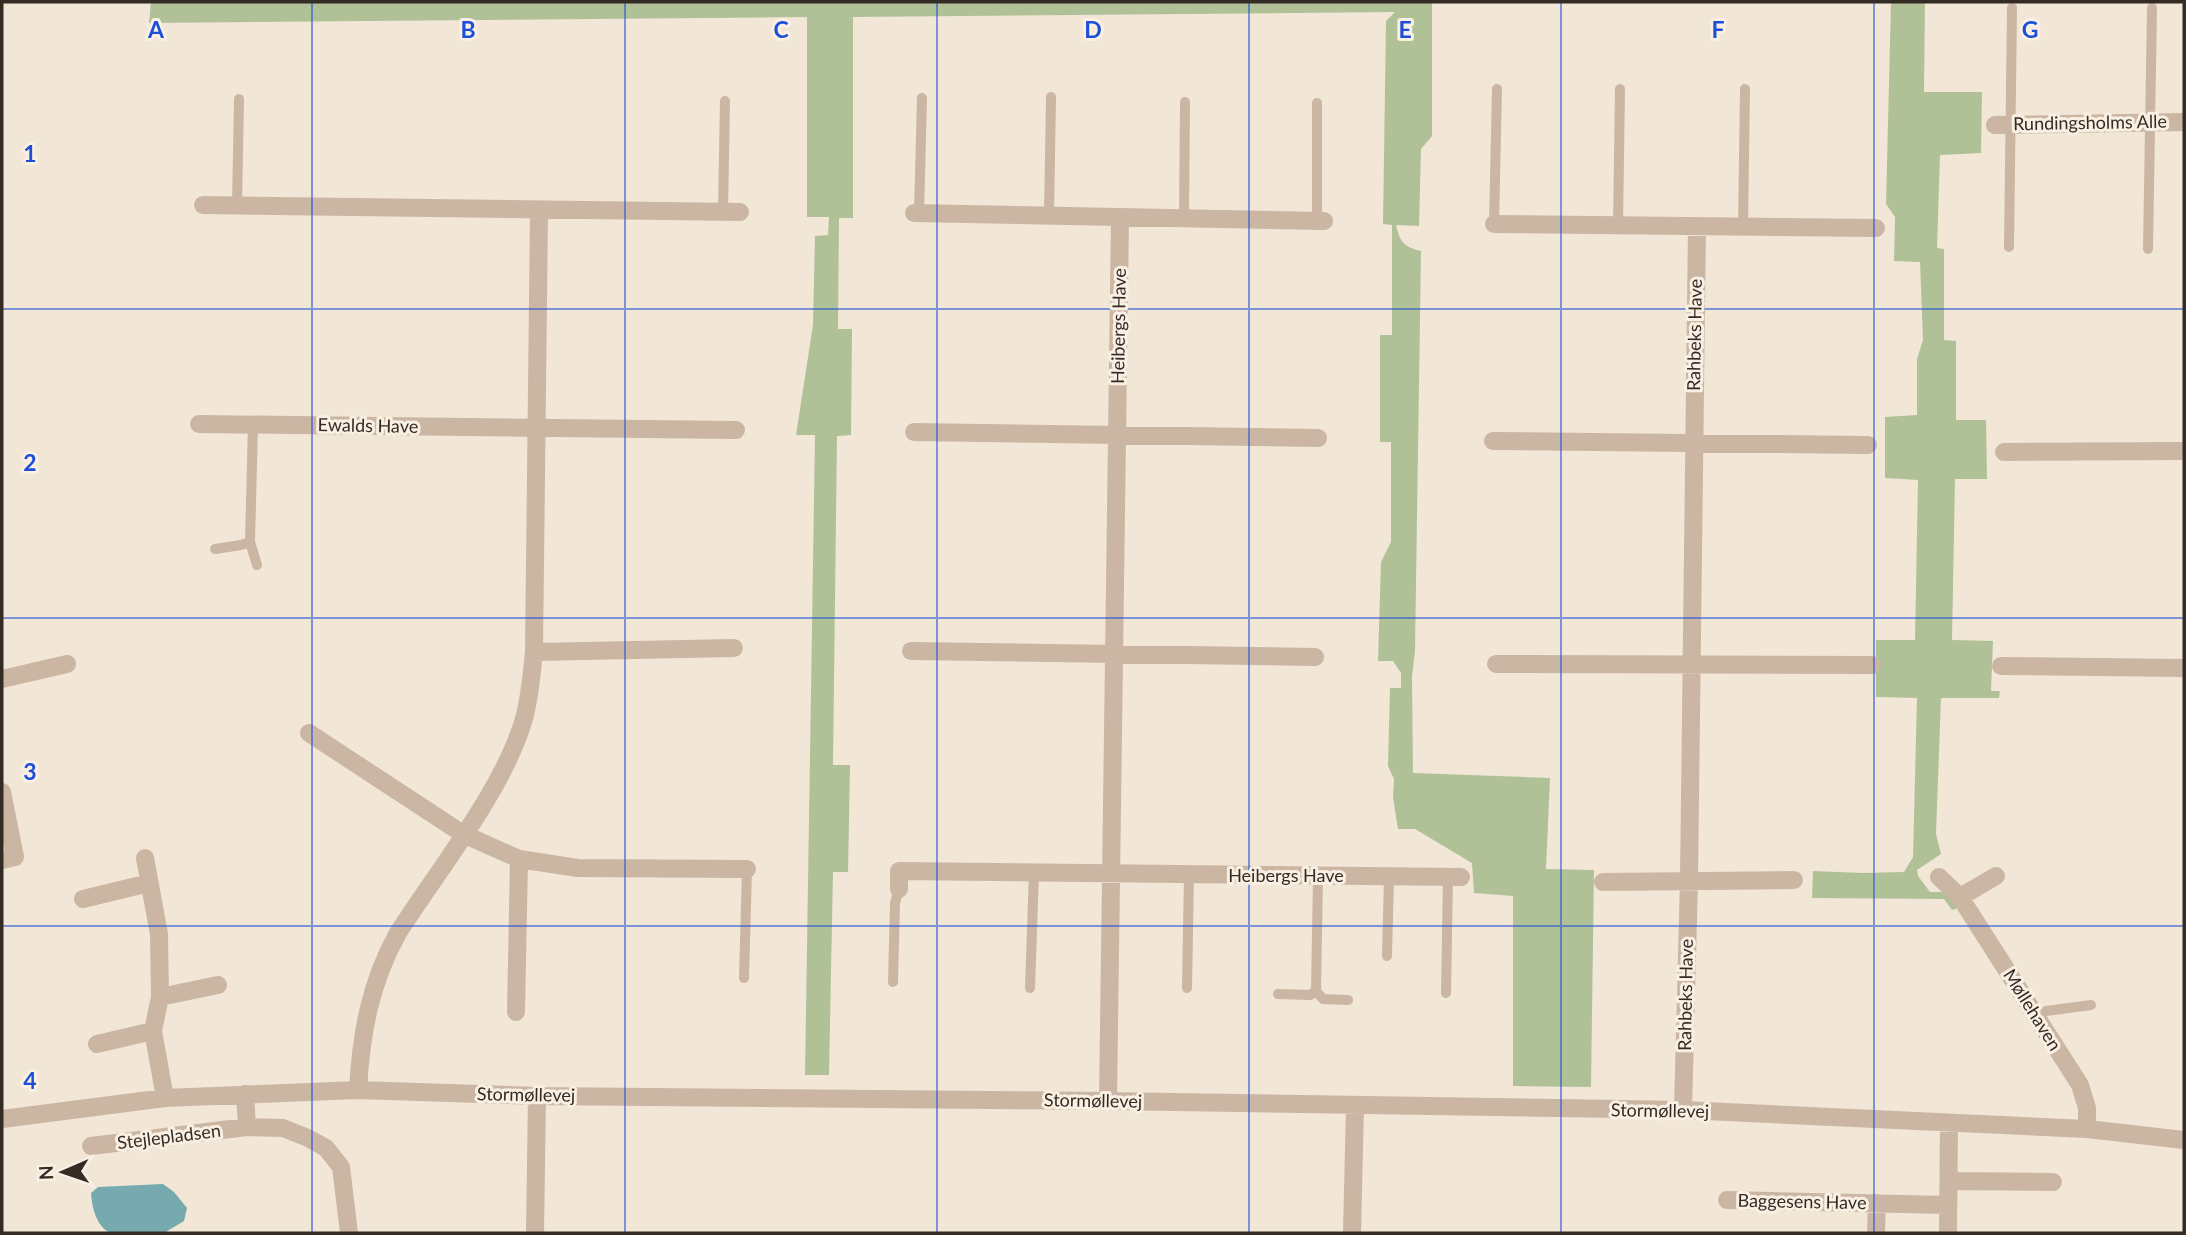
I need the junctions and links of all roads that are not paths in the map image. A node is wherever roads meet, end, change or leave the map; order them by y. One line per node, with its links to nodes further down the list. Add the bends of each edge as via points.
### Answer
1 (2012, 8): 14 (lane)
2 (2152, 8): 12 (lane)
3 (1497, 89): 24 (lane)
4 (1620, 89): 25 (lane)
5 (1745, 89): 27 (lane)
6 (1051, 97): 20 (lane)
7 (922, 98): 19 (lane)
8 (239, 99): 16 (lane)
9 (725, 101): 18 (lane)
10 (1185, 102): 22 (lane)
11 (1317, 103): 23 (lane)
12 (2151, 122): 13 (street, Rundingsholms Alle); 14 (street, Rundingsholms Alle); 30 (lane)
13 (2184, 122)
14 (2003, 125): 29 (lane)
15 (203, 205): 16 (street)
16 (237, 206): 17 (street)
17 (539, 211): 18 (street); 33 (street)
18 (732, 211)
19 (917, 214): 20 (street)
20 (1049, 216): 21 (street)
21 (1120, 218): 22 (street); 36 (street, Heibergs Have)
22 (1184, 219): 23 (street)
23 (1320, 221)
24 (1494, 224): 25 (street)
25 (1618, 225): 26 (street)
26 (1697, 226): 27 (street); 39 (street, Rahbeks Have)
27 (1743, 227): 28 (street)
28 (1876, 228)
29 (2009, 247)
30 (2148, 250)
31 (199, 424): 32 (street, Ewalds Have)
32 (253, 424): 33 (street, Ewalds Have); 43 (lane)
33 (537, 428): 34 (street, Ewalds Have); 48 (street)
34 (736, 430)
35 (914, 432): 36 (street)
36 (1118, 435): 37 (street); 49 (street, Heibergs Have)
37 (1318, 438)
38 (1493, 441): 39 (street)
39 (1693, 443): 40 (street); 51 (street, Rahbeks Have)
40 (1868, 445)
41 (2184, 450): 42 (street)
42 (2004, 452)
43 (250, 542): 44 (lane); 45 (lane)
44 (215, 549)
45 (257, 565)
46 (734, 648): 48 (street)
47 (911, 651): 49 (street)
48 (534, 652): 60 (street, via 524,718 511,752)
49 (1115, 654): 50 (street); 66 (street, Heibergs Have)
50 (1315, 657)
51 (1690, 663): 53 (street); 54 (street); 73 (street, Rahbeks Have)
52 (67, 664): 57 (street)
53 (1496, 664)
54 (1872, 665)
55 (2001, 666): 56 (street)
56 (2184, 668)
57 (2, 679)
58 (309, 733): 60 (street)
59 (2, 792): 63 (street, via 15,857)
60 (463, 834): 62 (street); 96 (street, via 380,968 363,1026)
61 (145, 858): 76 (street)
62 (519, 859): 64 (street, via 578,868); 92 (street)
63 (2, 860)
64 (747, 869): 81 (lane)
65 (1034, 872): 66 (street, Heibergs Have); 77 (street, Heibergs Have, via 899,871); 84 (lane)
66 (1111, 873): 67 (street, Heibergs Have); 100 (street, Heibergs Have)
67 (1189, 875): 68 (street, Heibergs Have); 85 (lane)
68 (1318, 876): 70 (street, Heibergs Have); 86 (lane)
69 (1996, 876): 78 (street)
70 (1389, 877): 71 (street, Heibergs Have); 80 (lane)
71 (1454, 877): 87 (lane)
72 (1939, 877): 78 (street, Møllehaven)
73 (1689, 880): 74 (street); 75 (street); 102 (street, Rahbeks Have)
74 (1794, 880)
75 (1603, 882)
76 (149, 883): 79 (street); 89 (street, via 159,934)
77 (899, 889): 82 (lane)
78 (1961, 897): 93 (street, Møllehaven)
79 (83, 899)
80 (1387, 956)
81 (744, 978)
82 (894, 982)
83 (218, 985): 89 (street)
84 (1030, 988)
85 (1187, 988)
86 (1317, 991): 88 (lane); 90 (lane, via 1323,999)
87 (1446, 993)
88 (1278, 994)
89 (160, 997): 94 (street)
90 (1348, 1000)
91 (2091, 1005): 93 (lane, via 2046,1011)
92 (516, 1012)
93 (2036, 1017): 106 (street, Møllehaven, via 2082,1091)
94 (153, 1031): 95 (street); 99 (street)
95 (97, 1044)
96 (358, 1090): 97 (street, Stormøllevej); 98 (street, Stormøllevej)
97 (245, 1094): 99 (street, Stormøllevej); 105 (street)
98 (537, 1096): 100 (street, Stormøllevej); 115 (street)
99 (165, 1098): 103 (street, Stormøllevej)
100 (1108, 1101): 101 (street, Stormøllevej)
101 (1355, 1107): 102 (street, Stormøllevej); 116 (street)
102 (1683, 1111): 104 (street, Stormøllevej)
103 (2, 1119)
104 (1949, 1124): 106 (street, Stormøllevej); 109 (street)
105 (247, 1127): 108 (street, Stejlepladsen); 114 (street, Stejlepladsen, via 283,1128 326,1148 341,1167)
106 (2087, 1129): 107 (street, Stormøllevej)
107 (2184, 1140)
108 (91, 1146)
109 (1949, 1181): 110 (street); 113 (street)
110 (2053, 1182)
111 (1727, 1200): 112 (street, Baggesens Have)
112 (1877, 1203): 113 (street, Baggesens Have); 117 (street, Baggesens Have)
113 (1948, 1205): 118 (street)
114 (349, 1233)
115 (535, 1233)
116 (1352, 1233)
117 (1877, 1233)
118 (1948, 1233)

